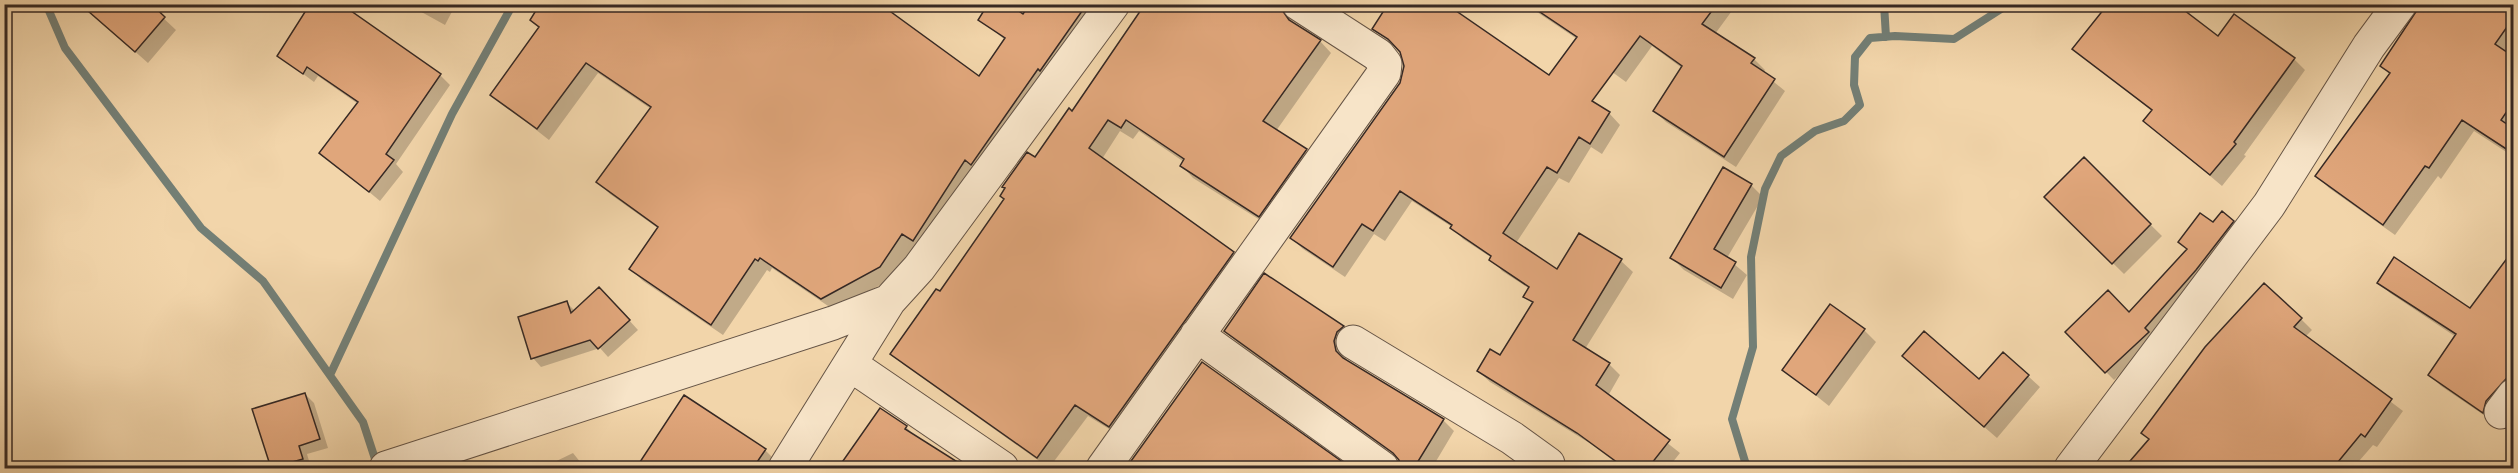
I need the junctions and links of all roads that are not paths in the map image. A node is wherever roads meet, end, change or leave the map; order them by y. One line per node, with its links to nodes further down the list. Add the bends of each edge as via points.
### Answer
1 (1113, 4): 4 (street, via 919,268)
2 (1299, 4): 5 (street, via 1378,56 1385,64 1384,73)
3 (2400, 4): 14 (street, via 2369,46 2269,205)
4 (889, 301): 7 (street); 9 (street, via 833,323)
5 (1197, 336): 11 (street); 12 (street)
6 (1353, 342): 13 (street, via 1512,438)
7 (851, 365): 8 (street); 10 (street)
8 (797, 464)
9 (386, 468)
10 (1002, 468)
11 (1102, 468)
12 (1382, 468)
13 (1549, 468)
14 (2071, 468)

